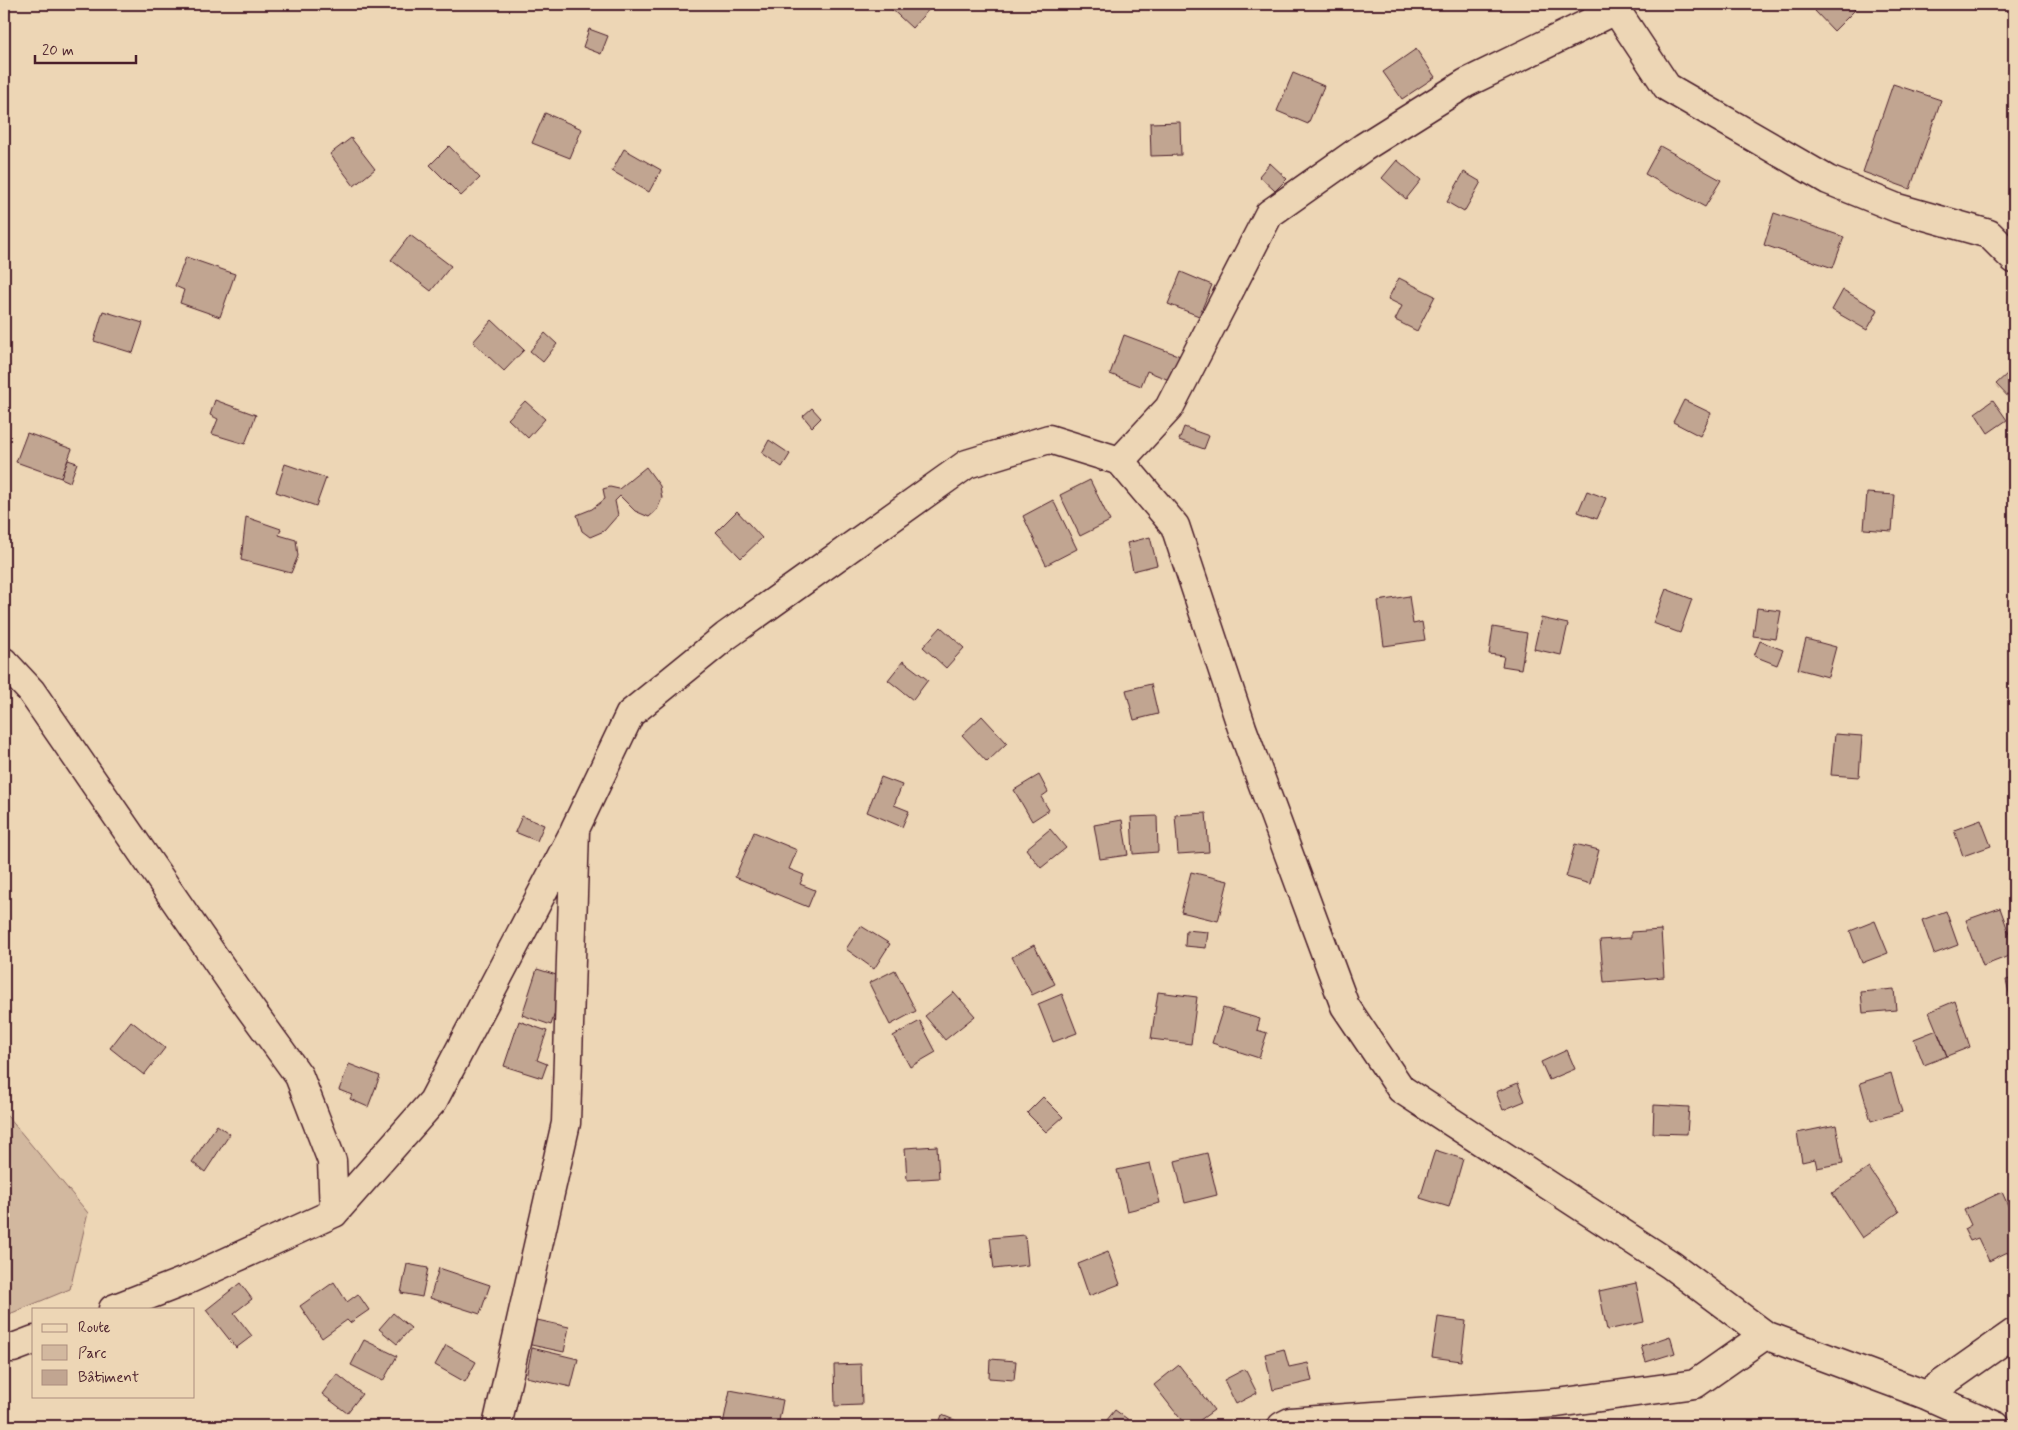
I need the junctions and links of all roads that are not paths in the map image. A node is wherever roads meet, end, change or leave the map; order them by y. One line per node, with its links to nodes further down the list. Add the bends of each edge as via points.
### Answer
1 (1616, 7): 2 (street, via 1667,87 1828,180 1897,208 1989,234); 3 (street, via 1466,83 1364,147 1269,214 1170,408)
2 (2014, 259)
3 (1120, 461): 5 (street, via 1049,439 967,464 726,636 630,714); 9 (street, via 1175,526 1242,728 1345,1006 1401,1089 1671,1265)
4 (4, 662): 6 (street, via 32,691 299,1076 332,1161)
5 (575, 829): 6 (street, via 434,1101); 13 (street, via 566,1123)
6 (334, 1213): 7 (street)
7 (115, 1308)
8 (2014, 1333): 12 (street)
9 (1765, 1335): 12 (street); 14 (street, via 1695,1384 1557,1403 1290,1422)
10 (32, 1341): 11 (street, via 13,1348)
11 (4, 1347)
12 (1926, 1396): 15 (street)
13 (497, 1426)
14 (1282, 1426)
15 (1996, 1426)

